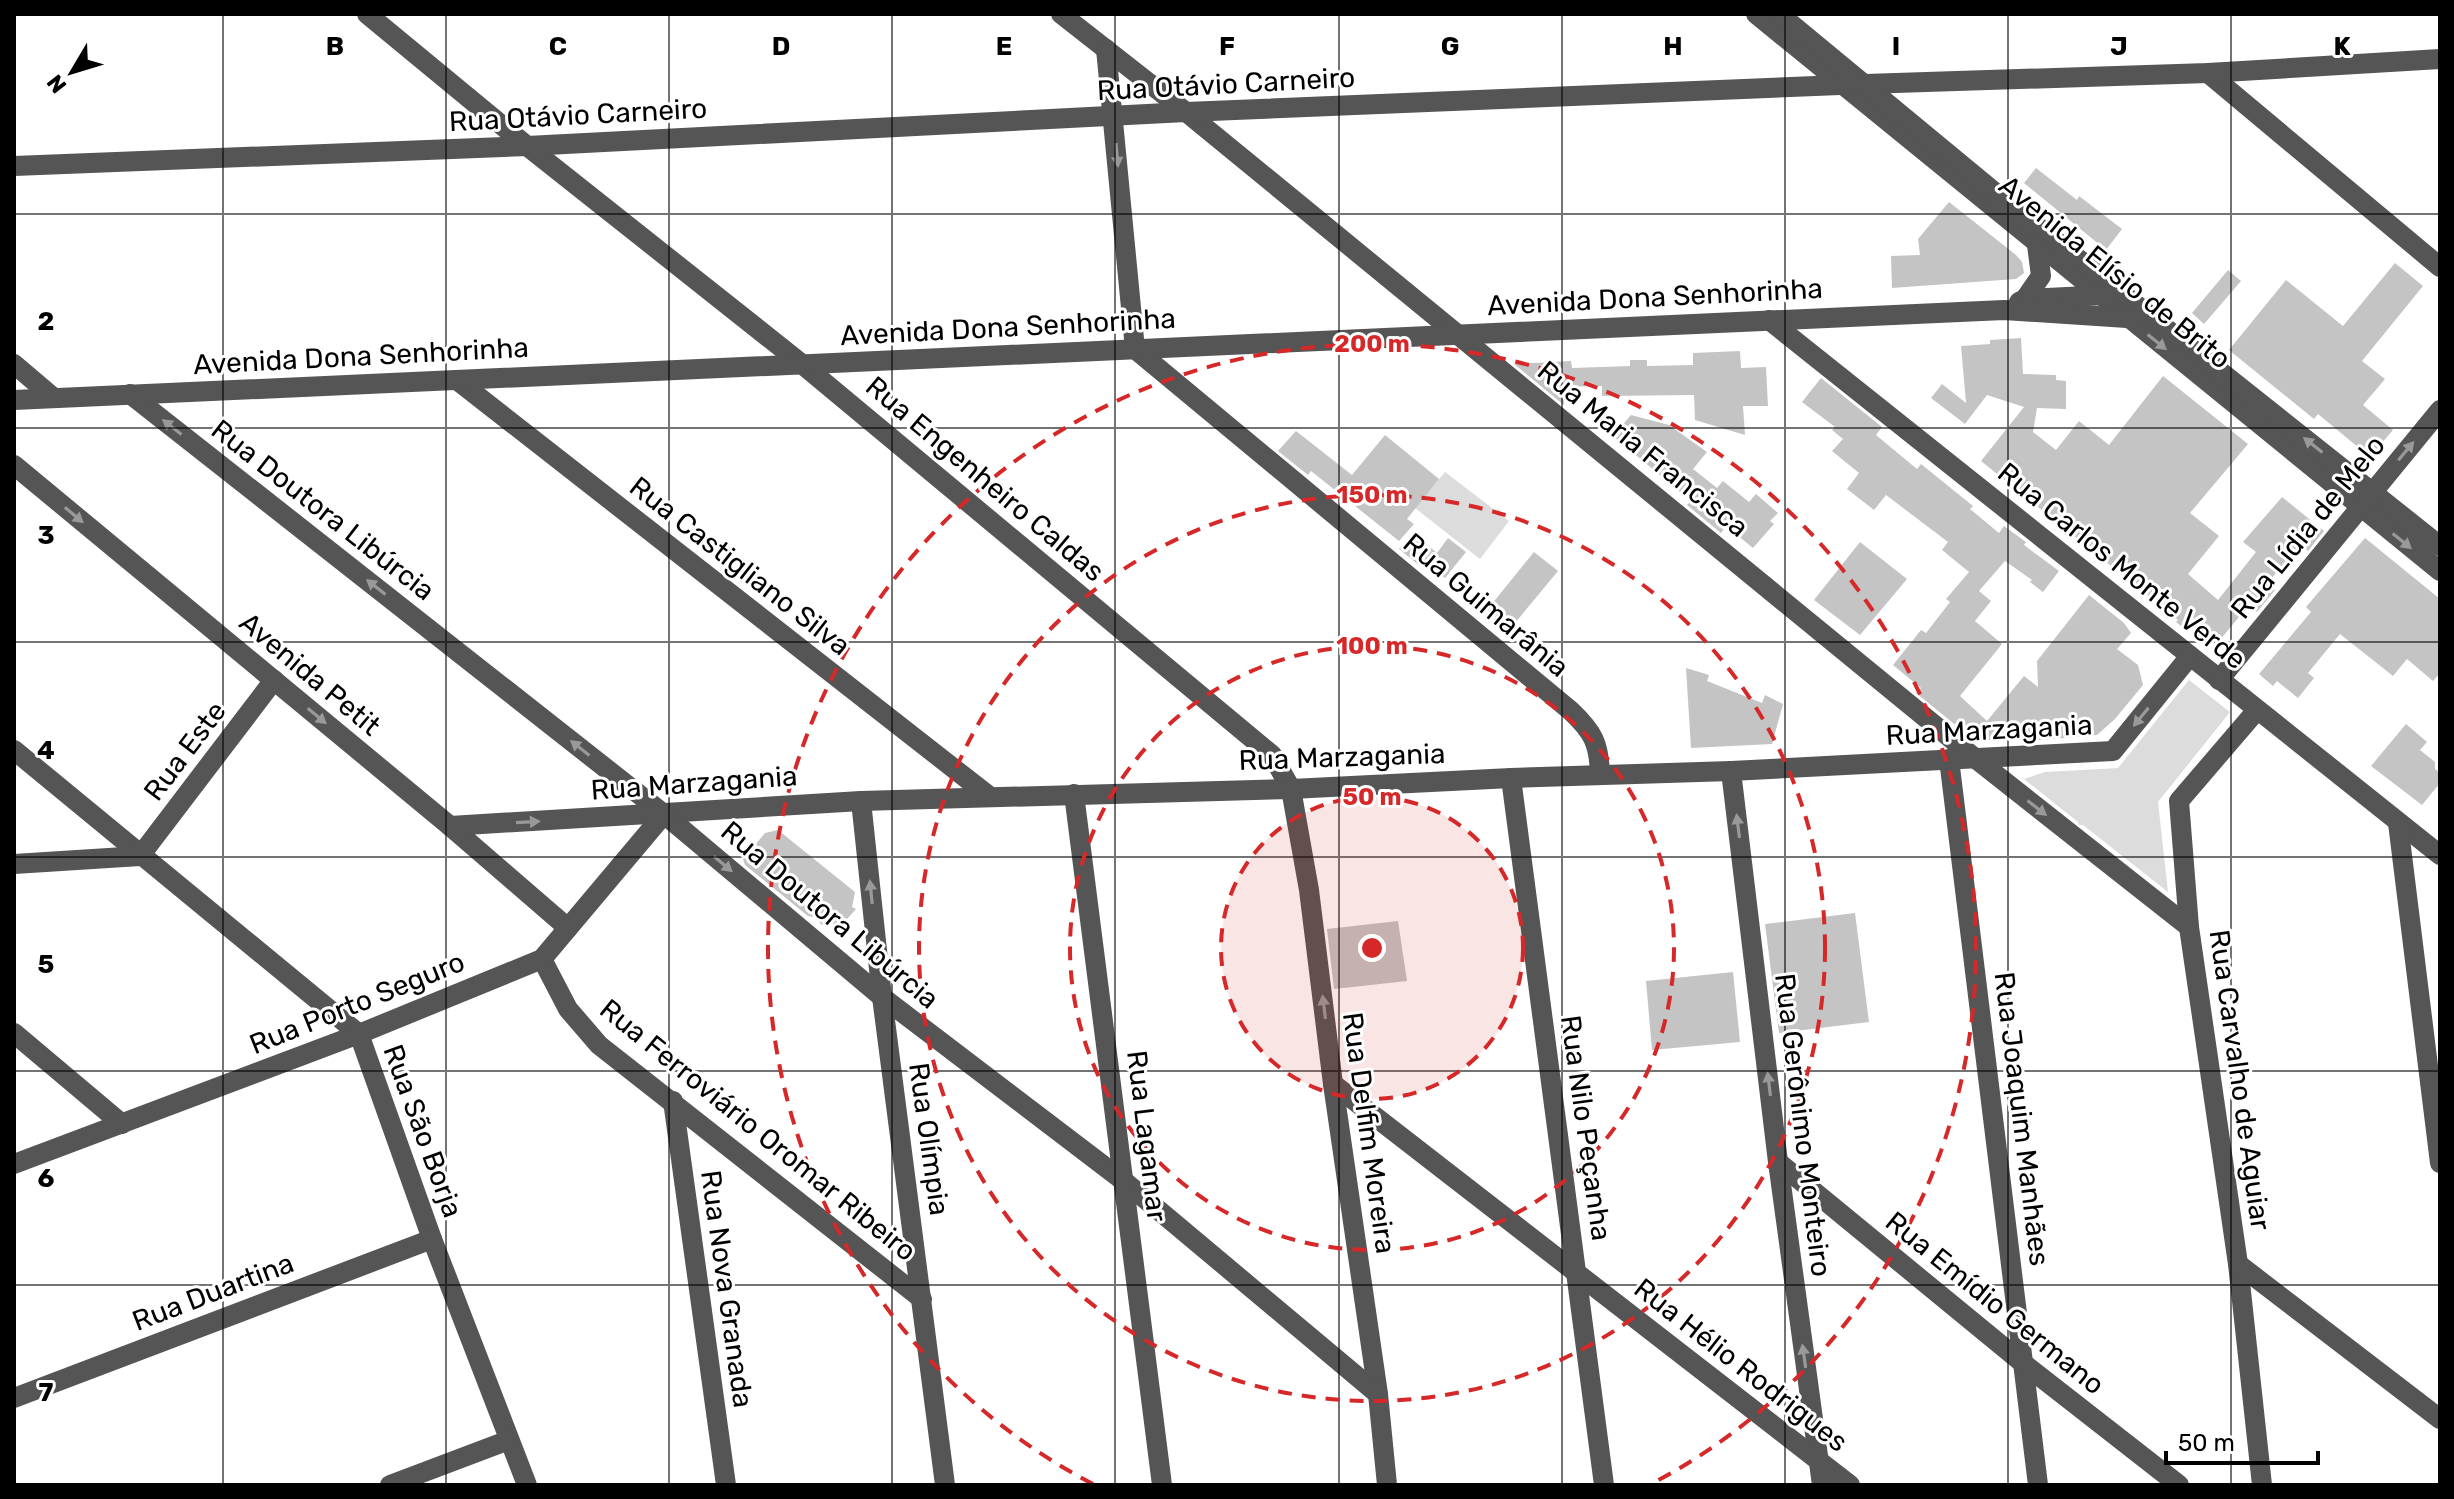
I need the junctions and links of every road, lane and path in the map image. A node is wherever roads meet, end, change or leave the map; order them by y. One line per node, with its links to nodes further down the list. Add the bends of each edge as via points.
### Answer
1 (367, 14): 11 (street, Rua Engenheiro Caldas)
2 (1061, 14): 5 (street, Rua Maria Francisca)
3 (1756, 14): 8 (street, Avenida Elísio de Brito)
4 (1779, 14): 8 (street, Avenida Elísio de Brito)
5 (1106, 49): 9 (street, Rua Maria Francisca); 10 (street)
6 (2440, 59): 7 (street, Rua Otávio Carneiro)
7 (2208, 73): 8 (street, Rua Otávio Carneiro); 14 (street)
8 (1855, 85): 9 (street, Rua Otávio Carneiro); 13 (street, Avenida Elísio de Brito); 15 (street, Avenida Elísio de Brito)
9 (1186, 112): 10 (street, Rua Otávio Carneiro); 21 (street, Rua Maria Francisca)
10 (1113, 117): 11 (street, Rua Otávio Carneiro); 22 (street, one-way to 22)
11 (527, 146): 12 (street, Rua Otávio Carneiro); 24 (street, Rua Engenheiro Caldas)
12 (14, 166)
13 (2037, 245): 16 (street, Avenida Elísio de Brito); 17 (street, via 2041,276)
14 (2440, 267)
15 (2122, 293): 16 (street, Avenida Dona Senhorinha); 31 (street, Avenida Elísio de Brito, one-way to 15)
16 (2101, 296): 17 (street, Avenida Dona Senhorinha); 19 (street, Avenida Elísio de Brito)
17 (2025, 299): 18 (street, Avenida Dona Senhorinha)
18 (2004, 310): 19 (street, Avenida Dona Senhorinha); 20 (street, Avenida Dona Senhorinha)
19 (2127, 318): 31 (street, Avenida Elísio de Brito, one-way to 31)
20 (1769, 320): 21 (street, Avenida Dona Senhorinha); 34 (street, Rua Carlos Monte Verde)
21 (1458, 334): 22 (street, Avenida Dona Senhorinha); 40 (street, Rua Maria Francisca)
22 (1135, 349): 24 (street, Avenida Dona Senhorinha); 42 (street, Rua Guimarânia, via 1571,711 1594,736)
23 (14, 364): 27 (street)
24 (802, 364): 25 (street, Avenida Dona Senhorinha); 44 (street, Rua Engenheiro Caldas, via 1238,725 1272,755)
25 (457, 380): 26 (street, Avenida Dona Senhorinha); 46 (street, Rua Castigliano Silva)
26 (130, 394): 27 (street, Avenida Dona Senhorinha); 48 (street, Rua Doutora Libúrcia, one-way to 26)
27 (54, 398): 28 (street, Avenida Dona Senhorinha)
28 (14, 400)
29 (2440, 410): 31 (street, Rua Lídia de Melo, one-way to 29)
30 (14, 465): 35 (street, Avenida Petit, one-way to 35)
31 (2366, 499): 32 (street, Avenida Elísio de Brito); 33 (street, Avenida Elísio de Brito, one-way to 33); 36 (street, Rua Lídia de Melo)
32 (2440, 546)
33 (2440, 571)
34 (2190, 656): 36 (street, Rua Carlos Monte Verde); 40 (street, Rua Marzagania, one-way to 40, via 2113,751)
35 (274, 680): 50 (street, Avenida Petit, one-way to 50); 52 (street, Rua Este)
36 (2219, 680): 37 (street, Rua Carlos Monte Verde)
37 (2257, 710): 49 (street, Rua Carlos Monte Verde); 54 (street, Rua Carvalho de Aguiar, via 2179,801)
38 (14, 750): 52 (street, Rua São Borja)
39 (1949, 759): 40 (street, Rua Marzagania); 41 (street, Rua Marzagania); 71 (street, Rua Joaquim Manhães)
40 (1976, 759): 54 (street, Rua Maria Francisca, one-way to 54)
41 (1731, 771): 42 (street, Rua Marzagania); 63 (street, Rua Gerônimo Monteiro, one-way to 41)
42 (1600, 774): 43 (street, Rua Marzagania)
43 (1511, 778): 44 (street, Rua Marzagania); 69 (street, Rua Nilo Peçanha)
44 (1291, 789): 45 (street, Rua Marzagania); 60 (street, Rua Delfim Moreira, one-way to 44)
45 (1074, 794): 46 (street, Rua Marzagania); 66 (street, Rua Lagamar)
46 (989, 796): 47 (street, Rua Marzagania)
47 (861, 801): 48 (street, Rua Marzagania); 57 (street, Rua Olímpia, one-way to 47)
48 (664, 814): 50 (street, Rua Marzagania, one-way to 48); 55 (street, Rua Porto Seguro); 57 (street, Rua Doutora Libúrcia, one-way to 57)
49 (2398, 823): 51 (street, Rua Carlos Monte Verde); 64 (street)
50 (450, 826): 55 (street, Avenida Petit)
51 (2440, 855)
52 (140, 856): 53 (street); 59 (street, Rua São Borja)
53 (14, 864)
54 (2189, 927): 68 (street, Rua Carvalho de Aguiar)
55 (568, 928): 56 (street, Rua Porto Seguro)
56 (542, 959): 59 (street, Rua Porto Seguro); 61 (street, Rua Ferroviário Oromar Ribeiro, via 581,1026)
57 (882, 997): 66 (street, Rua Doutora Libúrcia); 70 (street, Rua Olímpia)
58 (14, 1033): 62 (street)
59 (359, 1034): 62 (street, Rua Porto Seguro); 67 (street, Rua São Borja)
60 (1333, 1084): 69 (street, Rua Hélio Rodrigues); 72 (street, Rua Delfim Moreira)
61 (673, 1101): 70 (street, Rua Ferroviário Oromar Ribeiro); 79 (street, Rua Nova Granada)
62 (122, 1124): 65 (street, Rua Porto Seguro)
63 (1778, 1162): 71 (street, Rua Emídio Germano); 76 (street, Rua Gerônimo Monteiro, one-way to 63)
64 (2440, 1163)
65 (14, 1164)
66 (1125, 1182): 72 (street, Rua Doutora Libúrcia); 81 (street, Rua Lagamar)
67 (432, 1239): 73 (street, Rua Duartina); 75 (street, Rua São Borja)
68 (2238, 1264): 74 (street); 88 (street, Rua Carvalho de Aguiar)
69 (1577, 1273): 76 (street, Rua Hélio Rodrigues); 83 (street, Rua Nilo Peçanha)
70 (922, 1299): 80 (street, Rua Olímpia)
71 (2024, 1364): 86 (street, Rua Joaquim Manhães); 87 (street, Rua Emídio Germano)
72 (1378, 1394): 82 (street, Rua Delfim Moreira)
73 (14, 1398)
74 (2440, 1419)
75 (509, 1440): 77 (street); 78 (street, Rua São Borja)
76 (1818, 1461): 84 (street, Rua Gerônimo Monteiro); 85 (street, Rua Hélio Rodrigues)
77 (390, 1485)
78 (527, 1485)
79 (726, 1485)
80 (945, 1485)
81 (1162, 1485)
82 (1387, 1485)
83 (1604, 1485)
84 (1822, 1485)
85 (1850, 1485)
86 (2038, 1485)
87 (2179, 1485)
88 (2262, 1485)

